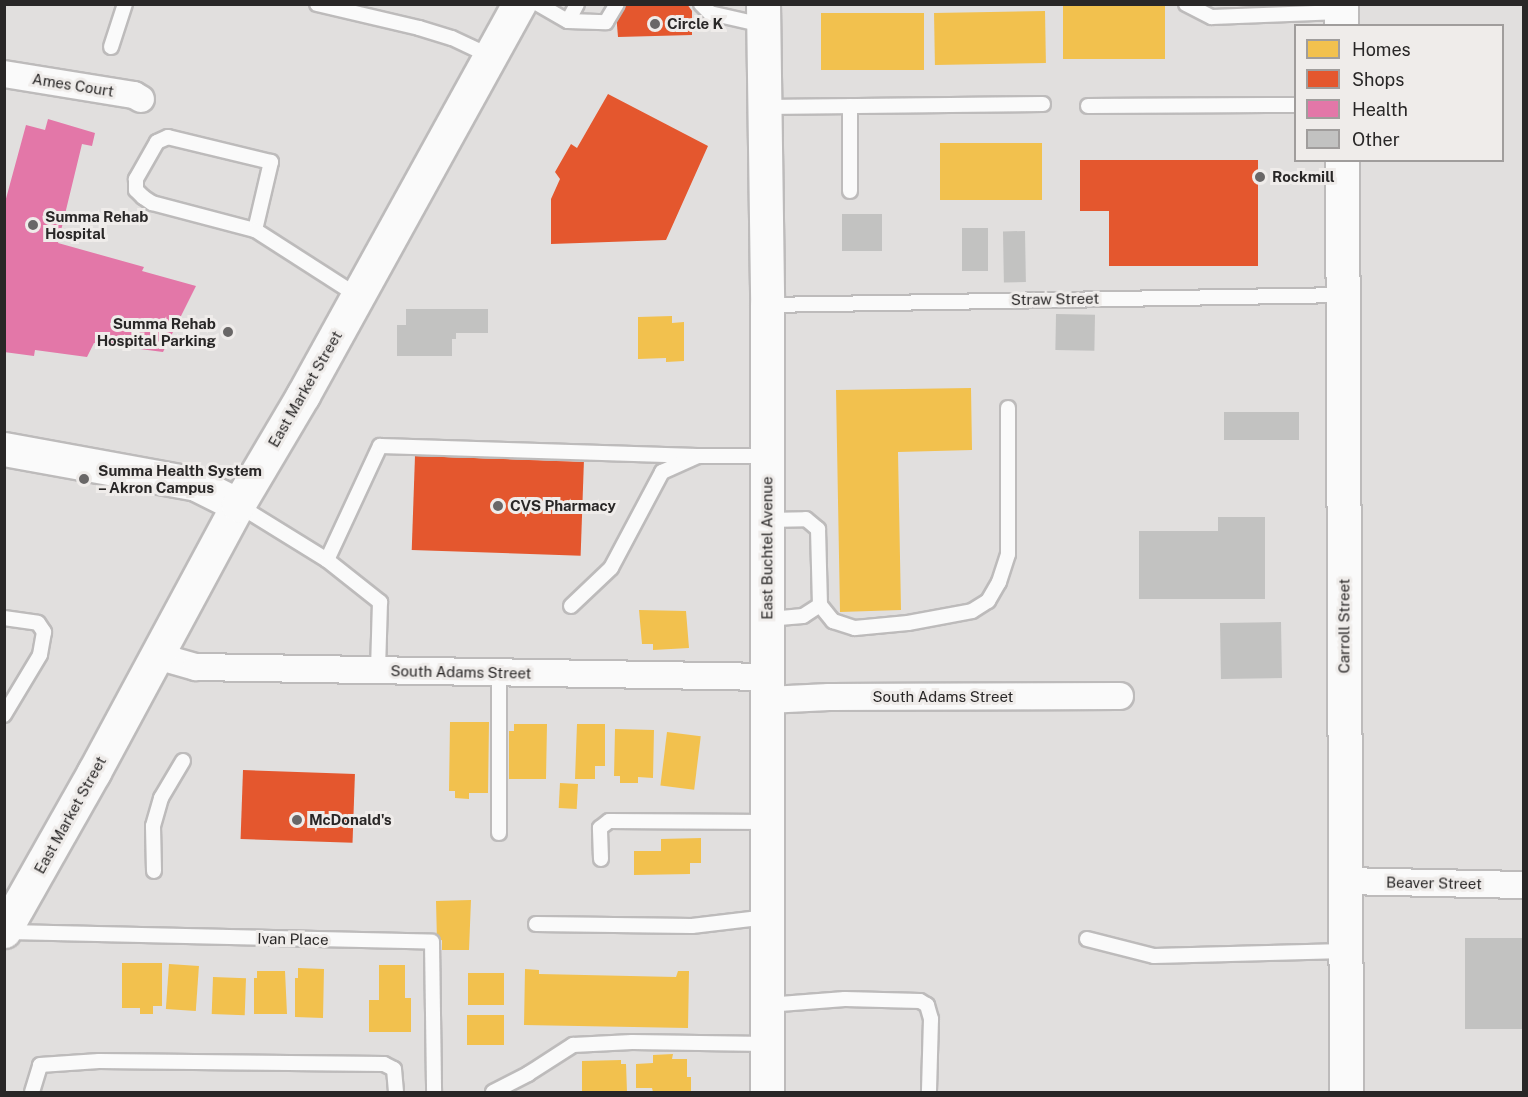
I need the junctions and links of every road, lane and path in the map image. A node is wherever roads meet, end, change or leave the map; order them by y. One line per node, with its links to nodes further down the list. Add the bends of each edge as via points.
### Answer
1 (125, 4): 13 (lane)
2 (317, 4): 14 (lane, via 419,28)
3 (519, 4): 14 (main road, East Market Street)
4 (538, 4): 12 (lane)
5 (577, 4): 12 (lane)
6 (617, 4): 12 (lane, via 606,22)
7 (701, 4): 9 (lane, via 710,13)
8 (1186, 4): 10 (lane, via 1212,17)
9 (721, 10): 11 (lane)
10 (1341, 14)
11 (764, 15): 21 (main road, East Buchtel Avenue)
12 (568, 21)
13 (111, 48)
14 (490, 56): 26 (main road, East Market Street)
15 (4, 74): 16 (street, Ames Court)
16 (141, 99)
17 (1043, 104): 19 (lane)
18 (1294, 105): 20 (lane)
19 (850, 106): 21 (lane); 23 (lane)
20 (1088, 106)
21 (764, 107): 27 (main road, East Buchtel Avenue)
22 (1342, 162): 25 (main road, Carroll Street)
23 (850, 190)
24 (255, 230): 24 (lane, via 152,203 143,197 136,190 136,179 157,142 168,137 271,162); 26 (lane)
25 (1344, 295): 27 (lane, Straw Street); 50 (main road, Carroll Street)
26 (358, 296): 32 (main road, East Market Street)
27 (767, 305): 31 (main road, East Buchtel Avenue)
28 (1008, 408): 35 (lane, via 1008,554 988,601 972,611 855,628 833,621)
29 (4, 449): 32 (main road, via 196,484)
30 (698, 456): 31 (lane); 34 (lane, via 380,446); 36 (lane, via 662,472 611,568)
31 (767, 456): 33 (main road, East Buchtel Avenue)
32 (238, 505): 34 (lane); 39 (main road, East Market Street)
33 (767, 520): 35 (lane, via 806,519 819,529); 38 (main road, East Buchtel Avenue)
34 (327, 560): 40 (lane, via 380,602)
35 (820, 605): 38 (lane, via 803,616)
36 (571, 606)
37 (4, 618): 44 (lane, via 38,623 44,632 40,655)
38 (767, 619): 42 (main road, East Buchtel Avenue)
39 (157, 656): 40 (street, South Adams Street, via 196,667); 54 (main road, East Market Street)
40 (389, 670): 41 (street, South Adams Street)
41 (499, 672): 42 (street, South Adams Street); 47 (lane)
42 (767, 689): 43 (street, South Adams Street, via 841,697); 46 (main road, East Buchtel Avenue)
43 (1120, 696)
44 (4, 715)
45 (183, 761): 49 (lane, via 161,798 153,826)
46 (767, 822): 48 (lane, via 609,821 600,828); 52 (main road, East Buchtel Avenue)
47 (499, 833)
48 (601, 859)
49 (154, 871)
50 (1345, 881): 51 (street, Beaver Street); 56 (main road, Carroll Street)
51 (1524, 885)
52 (767, 917): 53 (lane, via 692,926); 57 (main road, East Buchtel Avenue)
53 (536, 924)
54 (4, 932): 61 (lane, Ivan Place, via 432,942)
55 (1087, 939): 56 (lane, via 1154,956)
56 (1346, 951): 65 (main road, Carroll Street)
57 (767, 1005): 58 (main road, East Buchtel Avenue); 64 (lane, via 845,999 920,1001 927,1005 931,1019)
58 (767, 1044): 62 (lane, via 573,1045); 63 (main road, East Buchtel Avenue)
59 (32, 1092): 60 (lane, via 40,1065 111,1061 384,1064 394,1069)
60 (396, 1092)
61 (434, 1092)
62 (493, 1092)
63 (767, 1092)
64 (929, 1092)
65 (1346, 1092)

